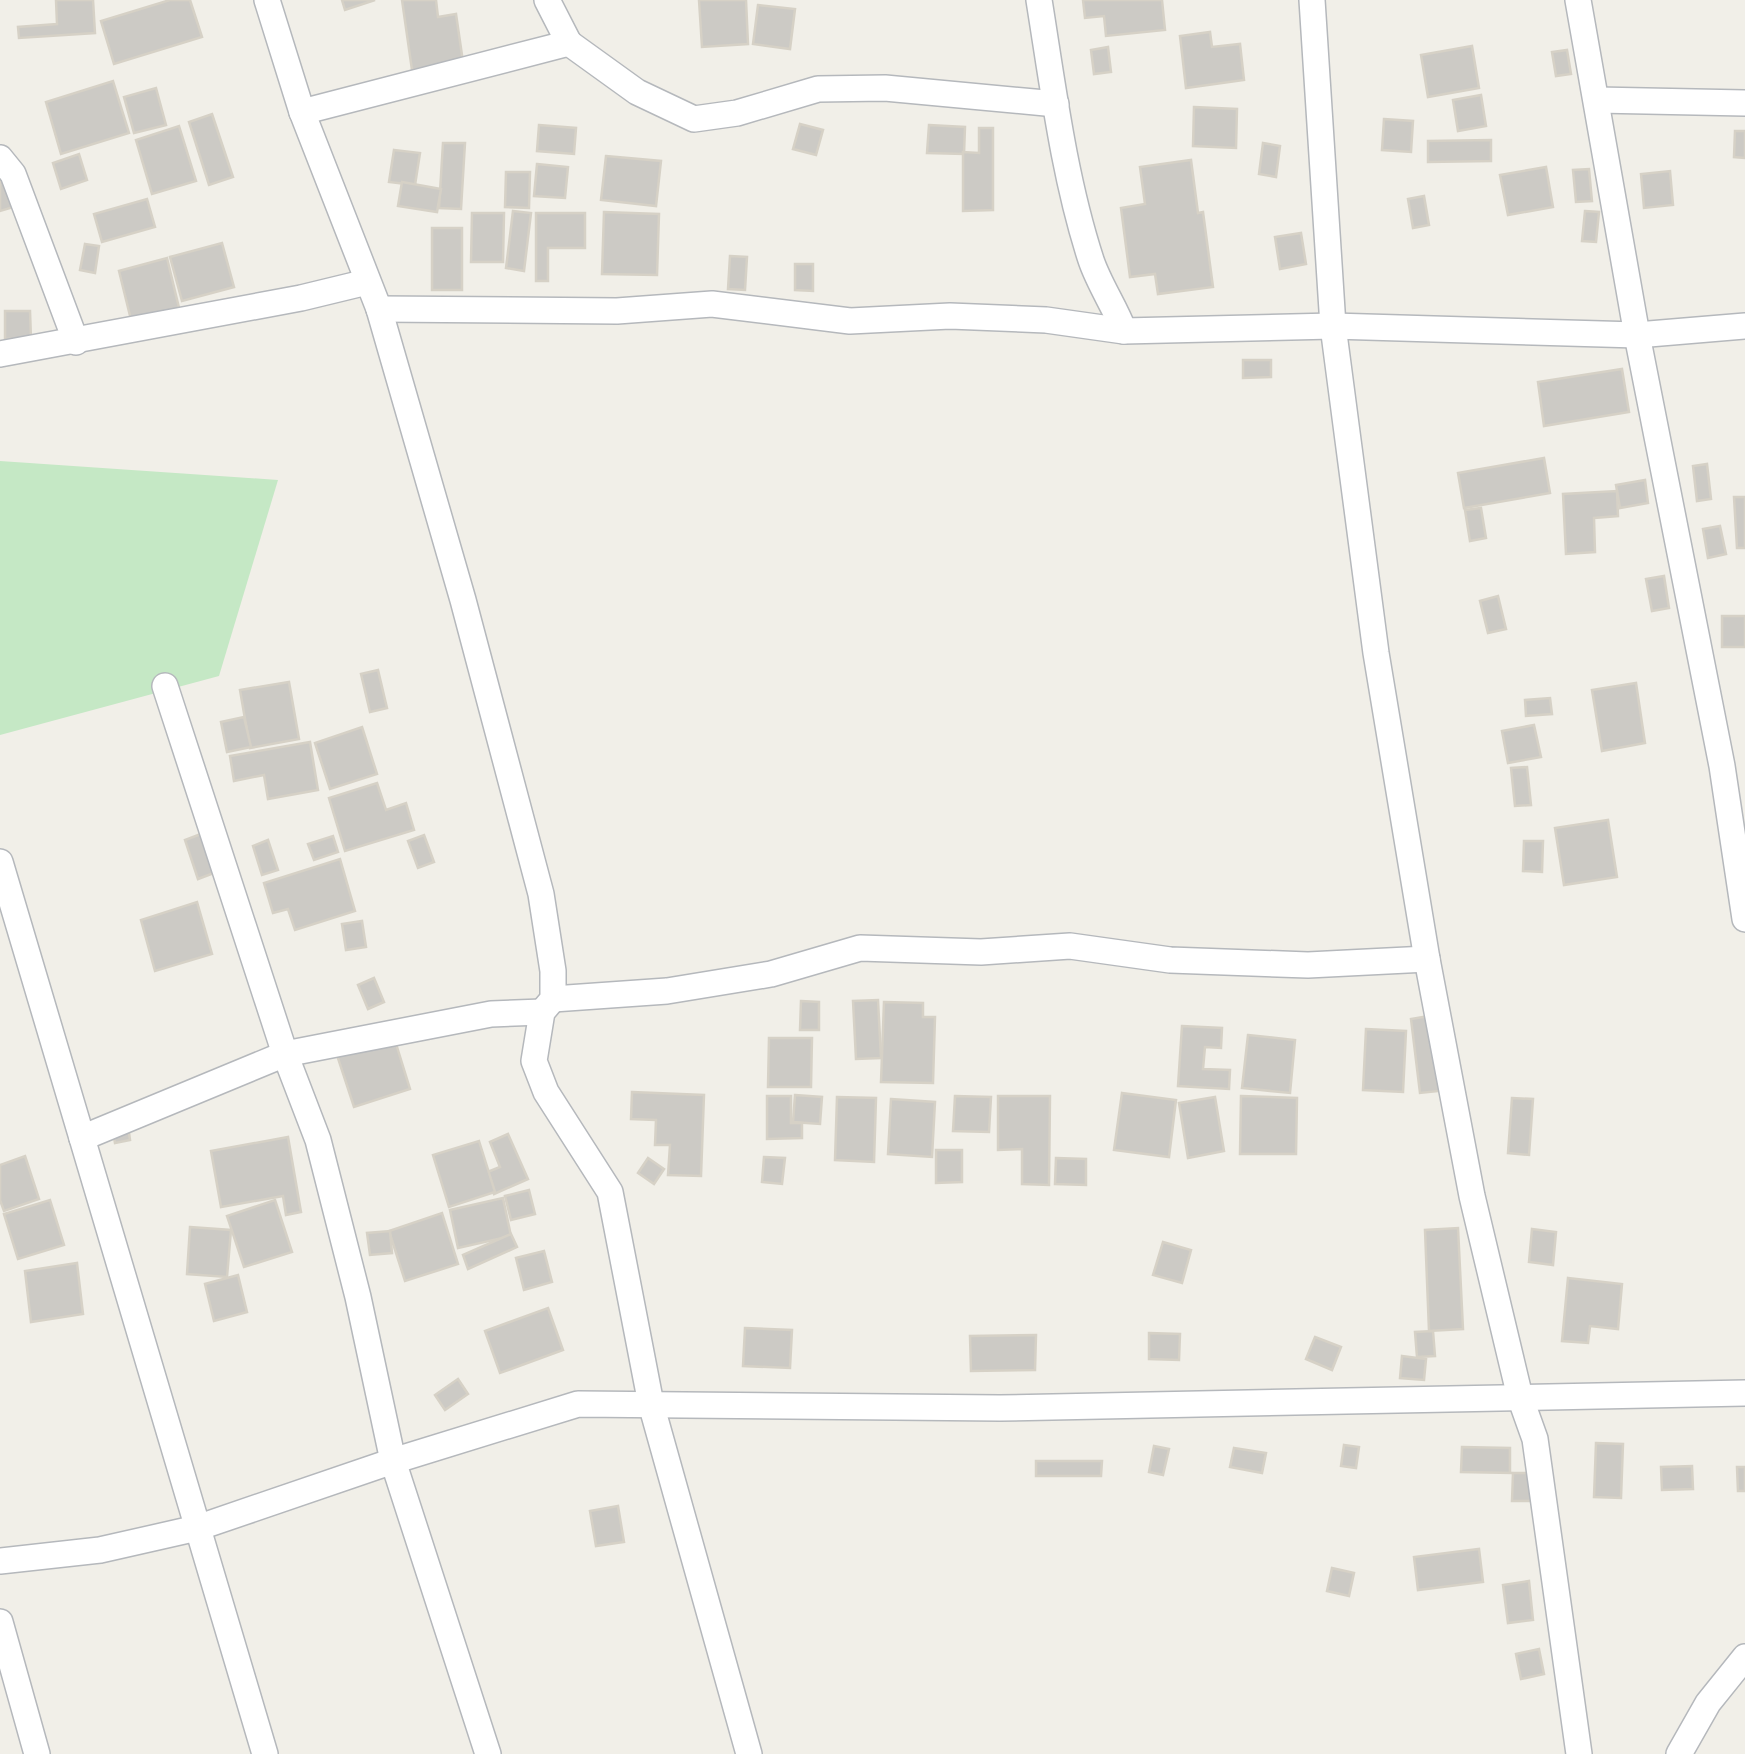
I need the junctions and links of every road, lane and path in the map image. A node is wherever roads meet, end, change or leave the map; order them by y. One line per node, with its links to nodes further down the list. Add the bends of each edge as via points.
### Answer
1 (267, 0): 10 (street)
2 (547, 0): 6 (street)
3 (1039, 0): 9 (street)
4 (1312, 0): 14 (street)
5 (1578, 0): 7 (street)
6 (569, 43): 9 (street, via 638,92 694,119 818,89 885,88); 10 (street)
7 (1597, 100): 8 (street); 17 (street)
8 (1745, 103)
9 (1056, 104): 16 (street, via 1092,264)
10 (302, 112): 12 (street)
11 (0, 158): 18 (street, via 13,174)
12 (366, 282): 13 (street); 18 (street)
13 (380, 309): 16 (street, via 618,311 712,304 850,321 950,316); 25 (street, via 541,894 553,971)
14 (1333, 326): 16 (street); 17 (street); 24 (street, via 1376,653)
15 (1745, 326): 17 (street)
16 (1124, 331)
17 (1637, 335): 21 (street)
18 (76, 342): 19 (street)
19 (0, 354)
20 (165, 686): 26 (street)
21 (1733, 768): 23 (street)
22 (0, 862): 27 (street)
23 (1745, 920)
24 (1427, 960): 25 (street, via 1308,965 1170,960 1070,946 980,952 860,948 754,977); 29 (street)
25 (547, 1005): 26 (street); 30 (street, via 534,1061 546,1092 610,1192)
26 (285, 1054): 27 (street); 31 (street, via 318,1140)
27 (82, 1138): 32 (street)
28 (1745, 1393): 29 (street)
29 (1520, 1398): 30 (street, via 1000,1408); 40 (street, via 1535,1440)
30 (651, 1404): 31 (street, via 578,1404); 39 (street)
31 (393, 1460): 32 (street); 38 (street)
32 (197, 1528): 33 (street, via 100,1550); 37 (street)
33 (0, 1561)
34 (0, 1622): 36 (street)
35 (1745, 1657): 41 (street, via 1708,1703)
36 (37, 1754)
37 (265, 1754)
38 (488, 1754)
39 (749, 1754)
40 (1579, 1754)
41 (1680, 1754)

